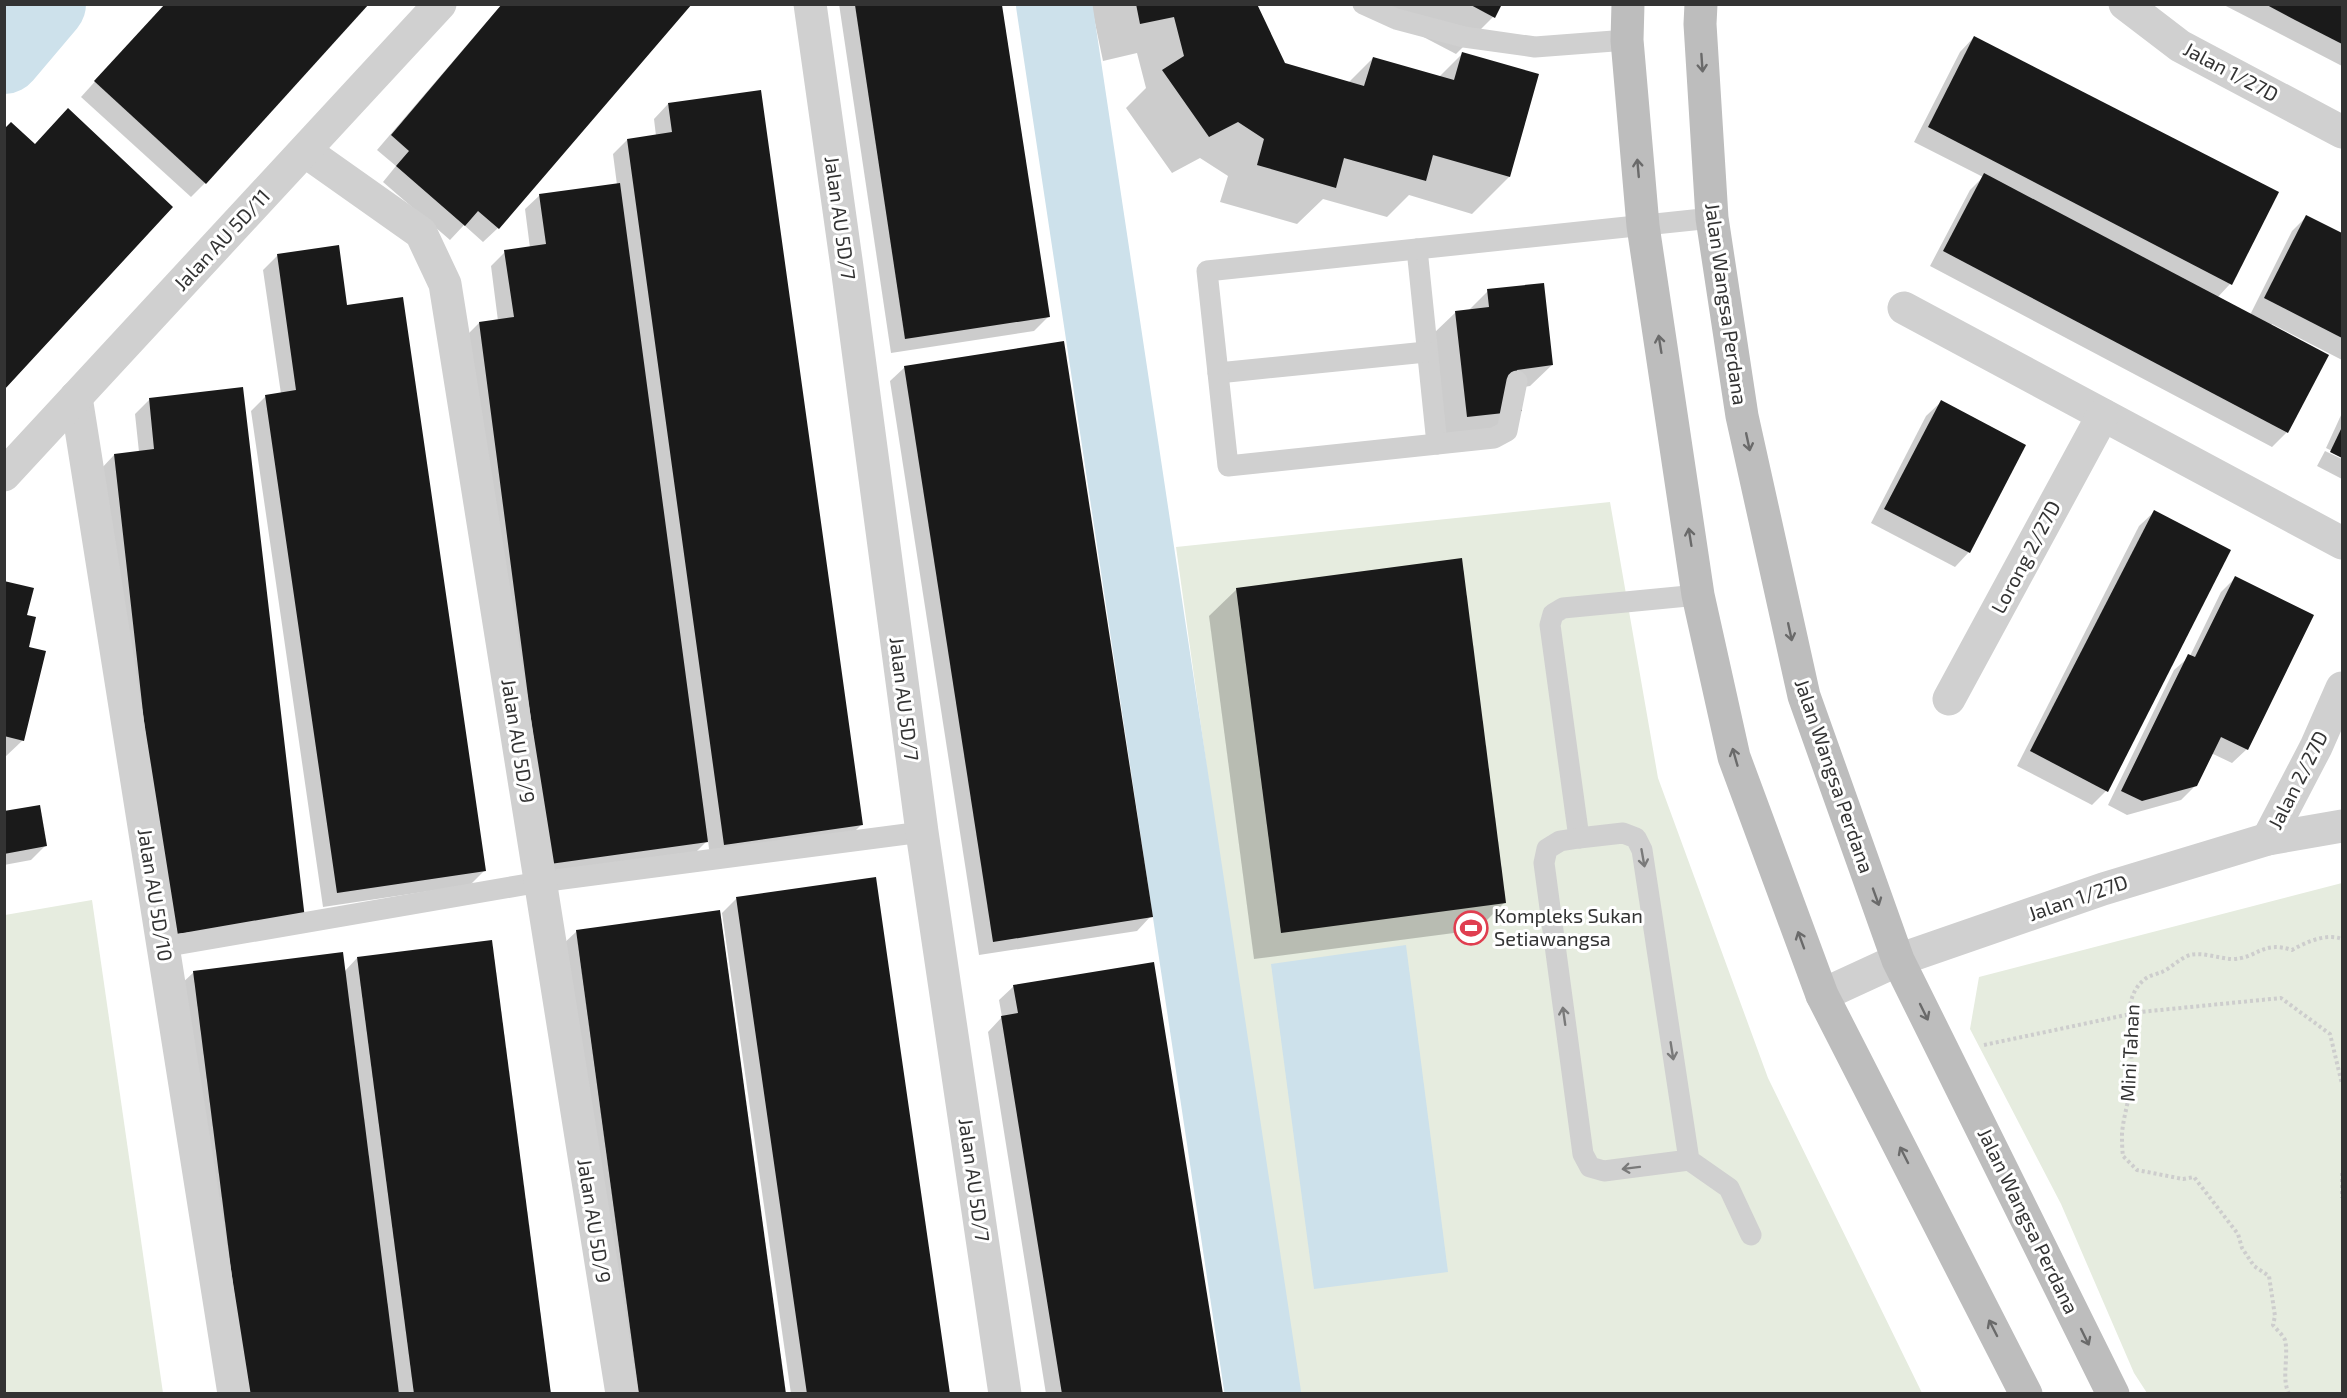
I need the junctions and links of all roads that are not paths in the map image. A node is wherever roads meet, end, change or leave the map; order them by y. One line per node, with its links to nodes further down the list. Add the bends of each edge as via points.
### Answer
1 (441, 4): 9 (street, Jalan AU 5D/11)
2 (810, 4): 26 (street, Jalan AU 5D/7)
3 (1363, 4): 7 (lane, via 1396,19 1464,37 1535,47)
4 (1628, 4): 7 (main road)
5 (1701, 4): 10 (main road, Jalan Wangsa Perdana, one-way to 10)
6 (2125, 4): 8 (street, Jalan 1/27D, via 2180,46)
7 (1627, 40): 11 (main road, one-way to 7)
8 (2343, 132)
9 (305, 151): 17 (street, Jalan AU 5D/11); 29 (street, Jalan AU 5D/9, via 421,233 445,284)
10 (1712, 218): 11 (lane); 31 (main road, Jalan Wangsa Perdana, one-way to 31, via 1742,416 1804,696)
11 (1642, 226): 12 (lane); 22 (main road, one-way to 11)
12 (1417, 249): 14 (lane); 15 (lane, via 1207,271)
13 (1904, 308): 18 (street)
14 (1426, 352): 15 (lane); 19 (lane)
15 (1218, 373): 19 (lane, via 1228,466)
16 (1517, 381): 19 (lane, via 1507,431 1494,438)
17 (76, 398): 20 (street, Jalan AU 5D/11); 30 (street, Jalan AU 5D/10)
18 (2103, 415): 21 (street); 24 (street, Lorong 2/27D)
19 (1437, 444)
20 (4, 475)
21 (2343, 543)
22 (1698, 595): 27 (lane, via 1563,608 1553,614 1550,626); 32 (main road, one-way to 22, via 1734,757)
23 (2343, 688): 28 (street, Jalan 2/27D)
24 (1948, 699)
25 (2343, 826): 28 (street, Jalan 1/27D)
26 (922, 832): 29 (lane); 37 (street, Jalan AU 5D/7)
27 (1579, 838): 33 (lane, one-way to 33, via 1623,833 1636,838 1642,850); 33 (lane, one-way to 27, via 1604,1171 1590,1167 1583,1154 1544,863 1547,849 1560,841)
28 (2268, 839): 31 (street, Jalan 1/27D, via 2103,889)
29 (540, 882): 30 (lane); 36 (street, Jalan AU 5D/9)
30 (163, 946): 35 (street, Jalan AU 5D/10)
31 (1898, 960): 32 (street, Jalan 1/27D); 39 (main road, Jalan Wangsa Perdana, one-way to 39)
32 (1821, 995): 38 (main road, one-way to 32)
33 (1689, 1160): 34 (lane, via 1729,1188)
34 (1751, 1235)
35 (234, 1394)
36 (622, 1394)
37 (1005, 1394)
38 (2026, 1394)
39 (2113, 1394)

